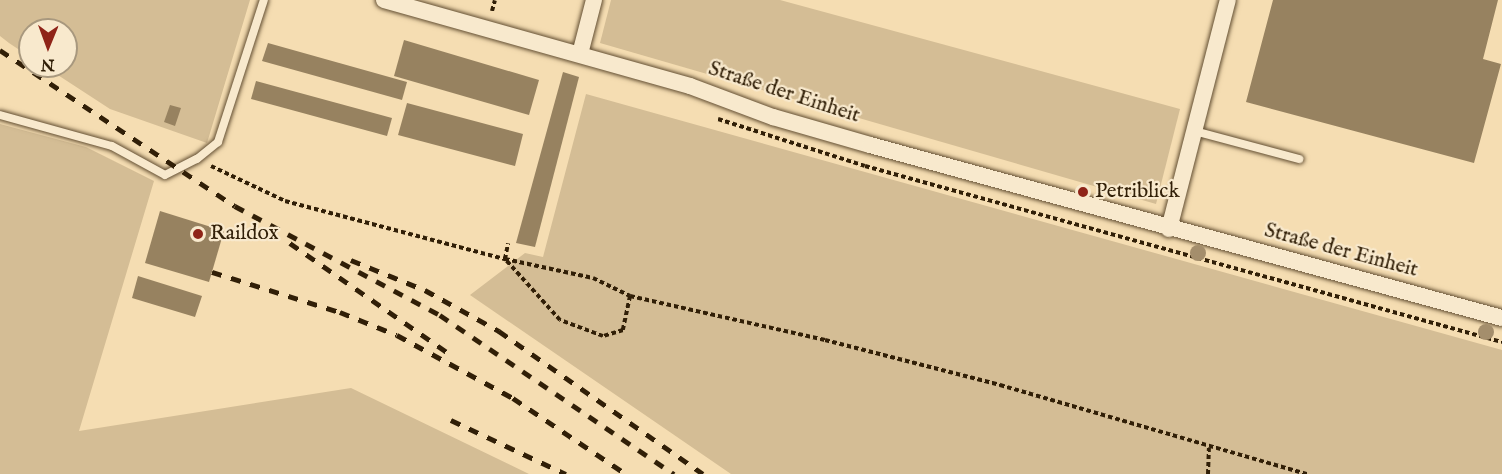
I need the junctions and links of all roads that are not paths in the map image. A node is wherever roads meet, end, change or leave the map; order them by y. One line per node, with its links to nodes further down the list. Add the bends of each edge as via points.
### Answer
1 (264, 0): 6 (lane, via 218,142 197,159 165,175 112,146)
2 (384, 0): 5 (street, Straße der Einheit)
3 (594, 0): 5 (street)
4 (1228, 0): 7 (street)
5 (580, 54): 9 (street, Straße der Einheit, via 690,86 773,117)
6 (0, 115)
7 (1194, 131): 8 (lane); 9 (street)
8 (1299, 159)
9 (1169, 229): 10 (street, Straße der Einheit)
10 (1502, 318)

